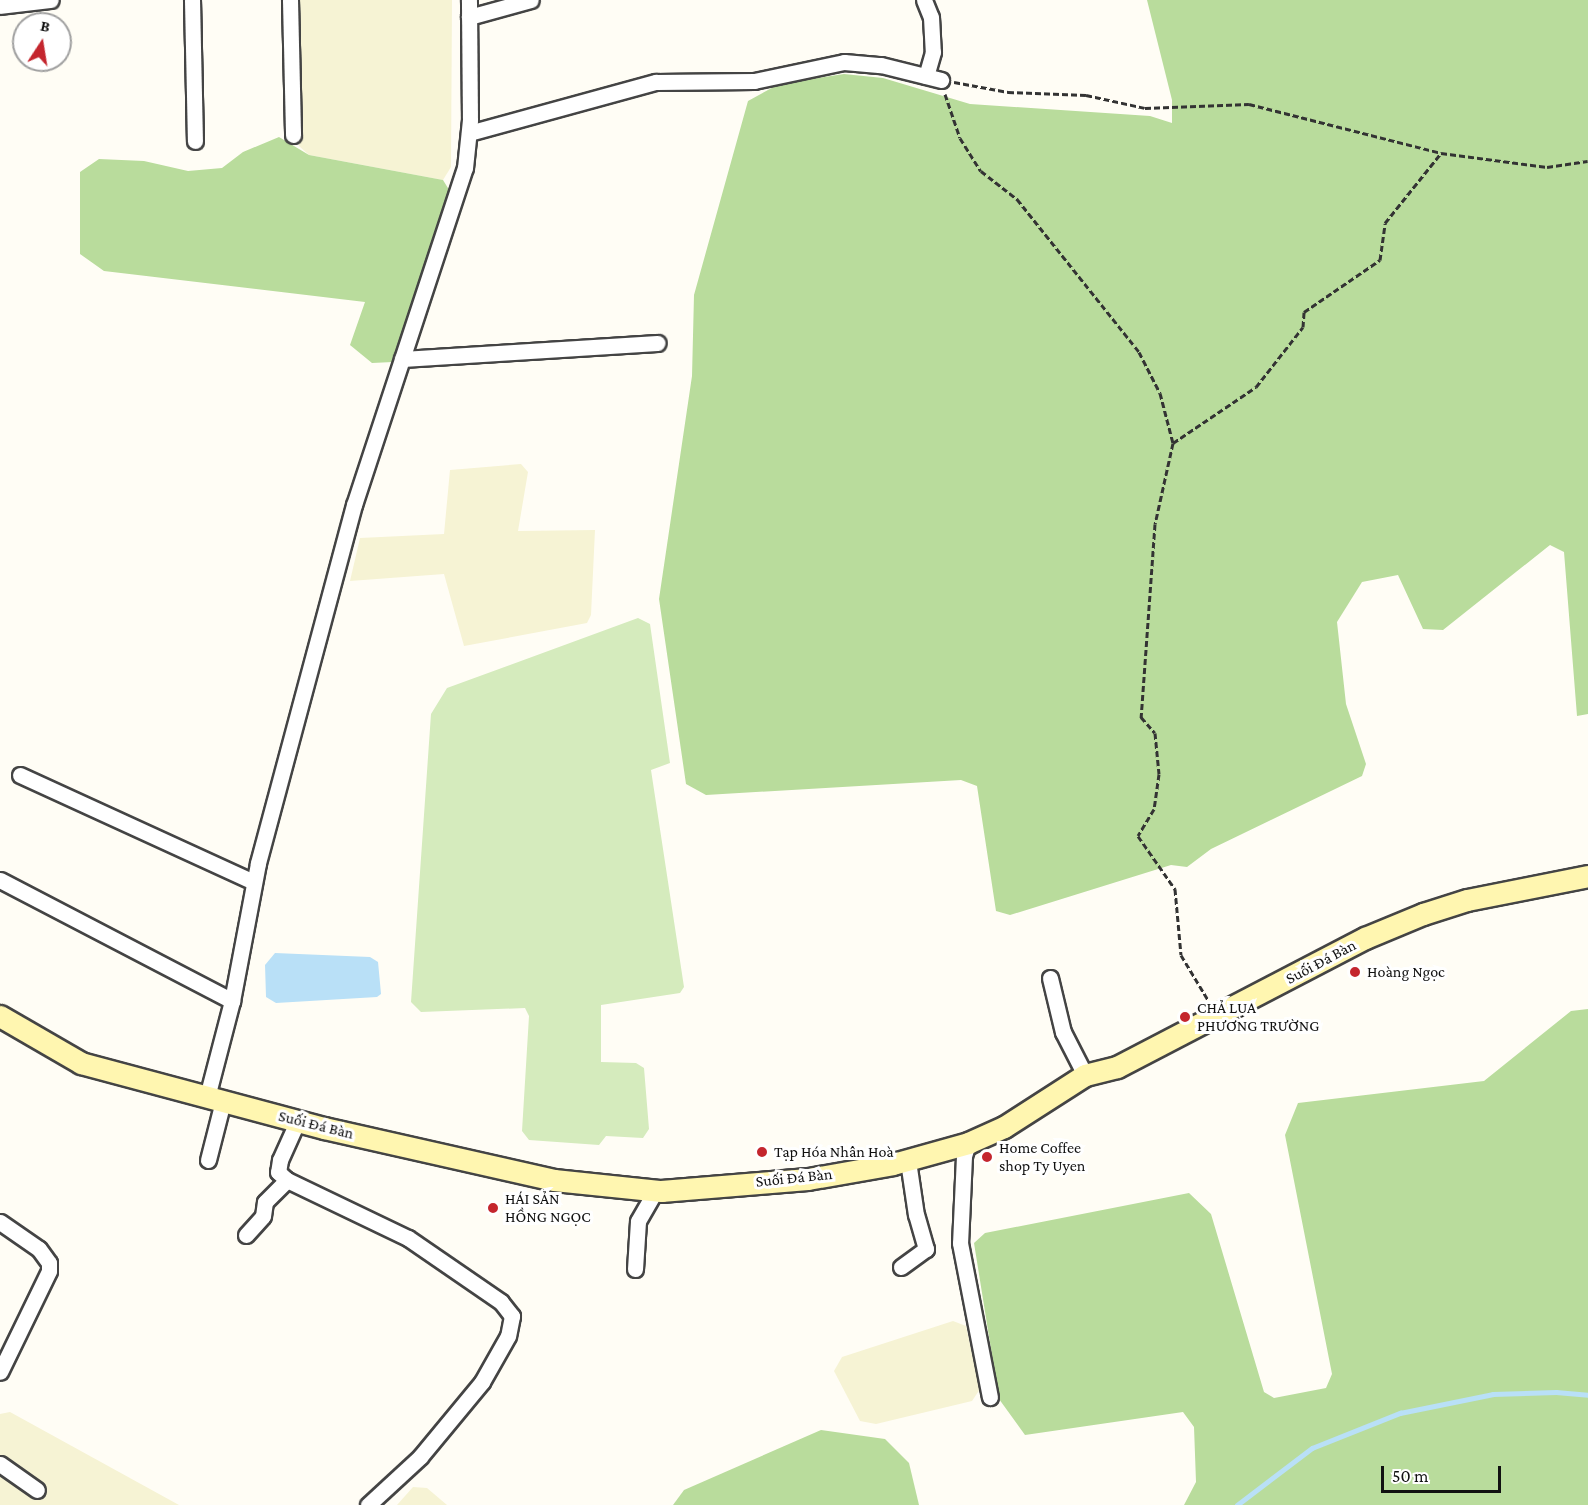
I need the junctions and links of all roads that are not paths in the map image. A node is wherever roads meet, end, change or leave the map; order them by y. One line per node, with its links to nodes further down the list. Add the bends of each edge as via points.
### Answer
1 (51, 0): 7 (street)
2 (192, 0): 11 (street)
3 (290, 0): 10 (street)
4 (469, 0): 8 (street)
5 (531, 0): 8 (street)
6 (924, 0): 9 (street, via 931,17 933,78 881,65 844,62 754,81 656,82)
7 (0, 6)
8 (469, 17): 9 (street)
9 (469, 133): 13 (street, via 465,168)
10 (293, 135)
11 (195, 141)
12 (657, 343): 13 (street)
13 (402, 359): 17 (street, via 354,505)
14 (20, 775): 17 (street)
15 (1588, 876): 21 (street, Suối Đá Bàn, via 1467,900 1423,914 1365,938 1117,1067)
16 (0, 880): 19 (street)
17 (254, 882): 19 (street)
18 (1050, 978): 21 (street, via 1063,1032)
19 (232, 1001): 22 (street)
20 (0, 1016): 22 (street, Suối Đá Bàn, via 81,1063)
21 (1085, 1075): 24 (street, Suối Đá Bàn, via 1004,1126)
22 (215, 1099): 23 (street, Suối Đá Bàn); 25 (street)
23 (298, 1120): 27 (street, via 280,1160 278,1172); 28 (street, Suối Đá Bàn, via 555,1180)
24 (968, 1143): 26 (street, Suối Đá Bàn); 34 (street, via 960,1243)
25 (208, 1160)
26 (908, 1161): 28 (street, Suối Đá Bàn, via 808,1179); 31 (street, via 926,1249)
27 (287, 1180): 30 (street, via 265,1203 263,1216); 37 (street, via 408,1238 501,1302 512,1317 508,1336 482,1382 420,1457)
28 (655, 1191): 32 (street, via 638,1221)
29 (0, 1221): 33 (street, via 39,1249 49,1263 49,1271)
30 (246, 1235)
31 (901, 1266)
32 (635, 1269)
33 (0, 1372)
34 (990, 1397)
35 (0, 1464): 36 (street)
36 (38, 1490)
37 (368, 1505)

